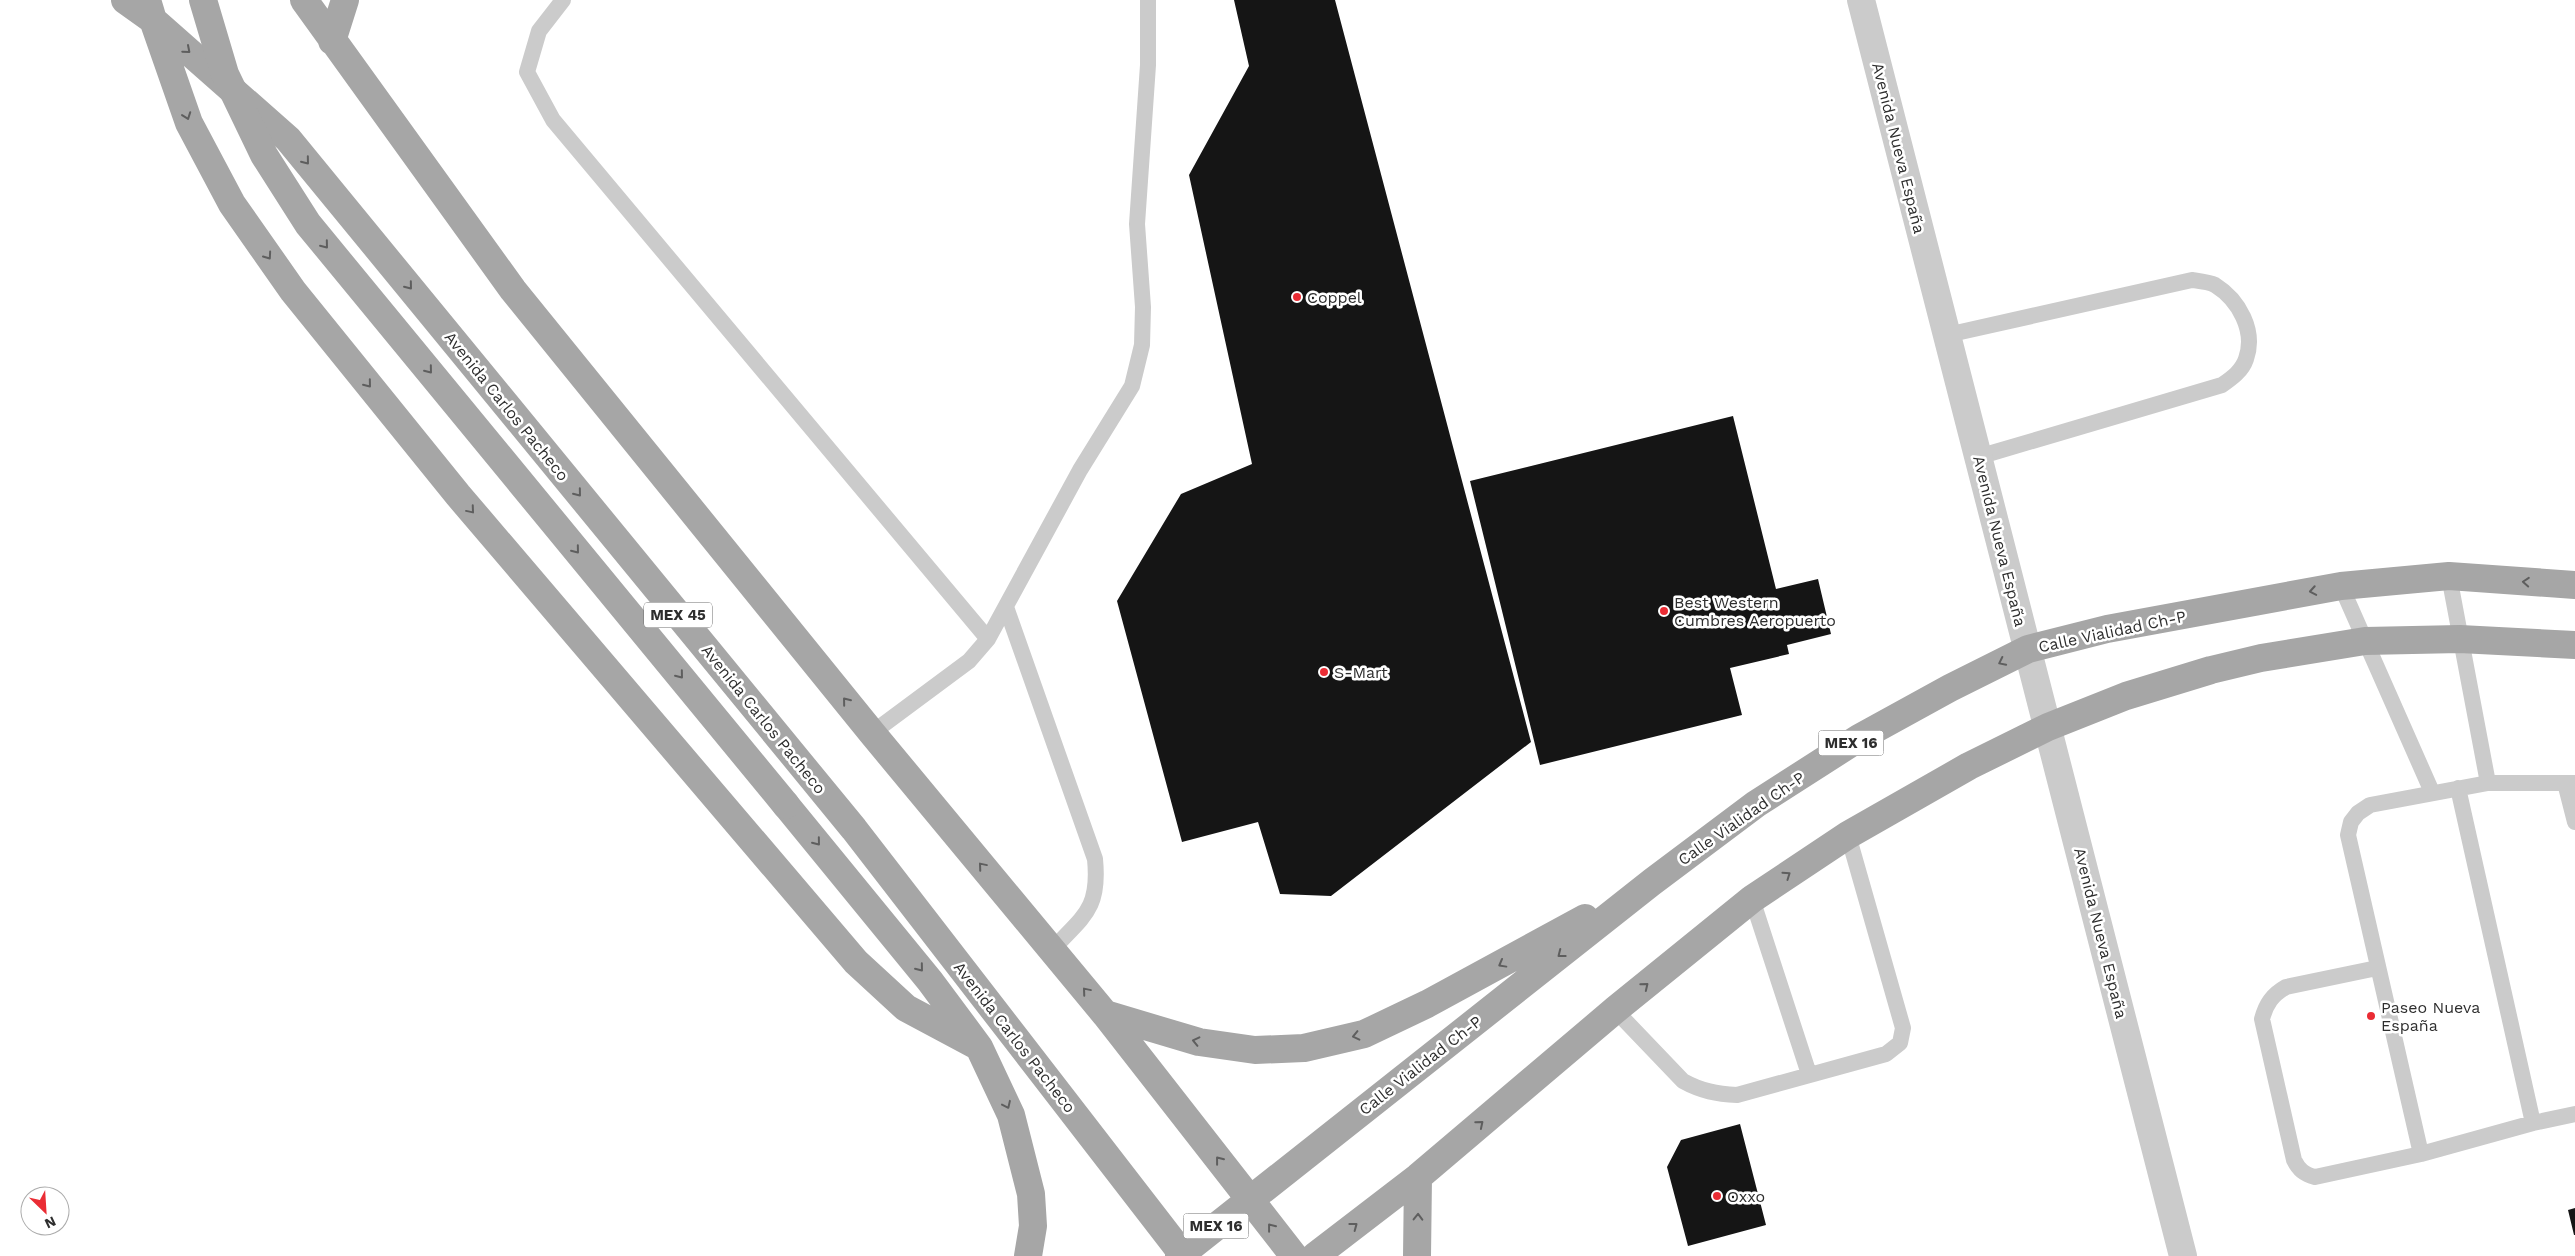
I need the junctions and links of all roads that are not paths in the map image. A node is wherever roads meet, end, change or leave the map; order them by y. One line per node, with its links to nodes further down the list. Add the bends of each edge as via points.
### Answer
1 (125, 0): 8 (main road, MEX 45)
2 (203, 0): 35 (main road, one-way to 35, bridge, via 225,74 260,147 308,224 930,981)
3 (304, 0): 9 (main road)
4 (345, 0): 9 (main road)
5 (563, 0): 17 (lane, via 538,31 528,72 553,120)
6 (1148, 0): 15 (lane, via 1148,65 1137,224 1143,307 1142,345 1132,386 1080,470)
7 (1861, 0): 10 (street, Avenida Nueva España)
8 (150, 10): 35 (main road, one-way to 35, via 189,123 232,204 292,291 458,495 856,962 906,1008); 42 (main road, Avenida Carlos Pacheco / MEX 45, one-way to 42, via 294,147 854,829)
9 (332, 41): 22 (main road, one-way to 9, via 513,290)
10 (1947, 335): 11 (street, Avenida Nueva España); 11 (lane, via 2192,280 2214,285 2235,301 2248,327 2246,359 2236,375 2222,385)
11 (1978, 457): 20 (street, Avenida Nueva España)
12 (2448, 576): 13 (main road, Calle Vialidad Ch-P / MEX 16, one-way to 12); 14 (main road, Calle Vialidad Ch-P / MEX 16); 16 (lane)
13 (2575, 585)
14 (2341, 586): 18 (lane); 20 (main road, Calle Vialidad Ch-P / MEX 16, one-way to 20, via 2107,629)
15 (1006, 607): 17 (lane); 31 (lane, via 1095,859 1098,884 1091,907)
16 (2460, 638): 18 (main road); 19 (main road); 23 (lane)
17 (988, 639): 22 (lane, via 969,661)
18 (2365, 641): 21 (main road, via 2261,658 2211,670 2126,696); 26 (lane)
19 (2575, 645)
20 (2028, 649): 21 (street, Avenida Nueva España); 29 (main road, Calle Vialidad Ch-P / MEX 16, one-way to 29, via 1859,738 1756,804)
21 (2048, 727): 28 (main road, via 1969,766); 47 (street, Avenida Nueva España)
22 (872, 733): 31 (main road, one-way to 22)
23 (2488, 783): 24 (lane); 25 (lane)
24 (2570, 783): 27 (lane)
25 (2458, 788): 26 (lane); 38 (lane)
26 (2432, 792): 32 (lane, via 2370,805 2351,822 2348,835)
27 (2575, 822)
28 (1848, 835): 30 (main road, one-way to 28); 36 (lane, via 1903,1028 1900,1043 1886,1054)
29 (1652, 882): 34 (main road, one-way to 34, via 1427,1004 1364,1034 1304,1048 1255,1050 1199,1042); 41 (main road, Calle Vialidad Ch-P / MEX 16, one-way to 41)
30 (1752, 899): 33 (main road, one-way to 30); 36 (lane)
31 (1052, 950): 34 (main road, one-way to 31)
32 (2377, 968): 39 (lane); 39 (lane, via 2286,987 2275,994 2266,1006 2262,1019 2292,1150 2298,1168 2315,1177)
33 (1615, 1010): 36 (lane, via 1684,1081 1696,1088 1716,1094 1736,1094); 40 (main road, one-way to 33)
34 (1105, 1014): 41 (main road, one-way to 34)
35 (979, 1047): 43 (main road, one-way to 43, via 1011,1115 1032,1194 1033,1226)
36 (1809, 1074)
37 (2575, 1114): 38 (lane)
38 (2533, 1123): 39 (lane)
39 (2421, 1154)
40 (1418, 1177): 45 (main road, one-way to 40); 46 (main road, one-way to 40)
41 (1249, 1199): 42 (main road, Calle Vialidad Ch-P / MEX 16); 44 (main road, one-way to 41)
42 (1182, 1255)
43 (1028, 1256)
44 (1294, 1256)
45 (1315, 1256)
46 (1417, 1256)
47 (2183, 1256)

